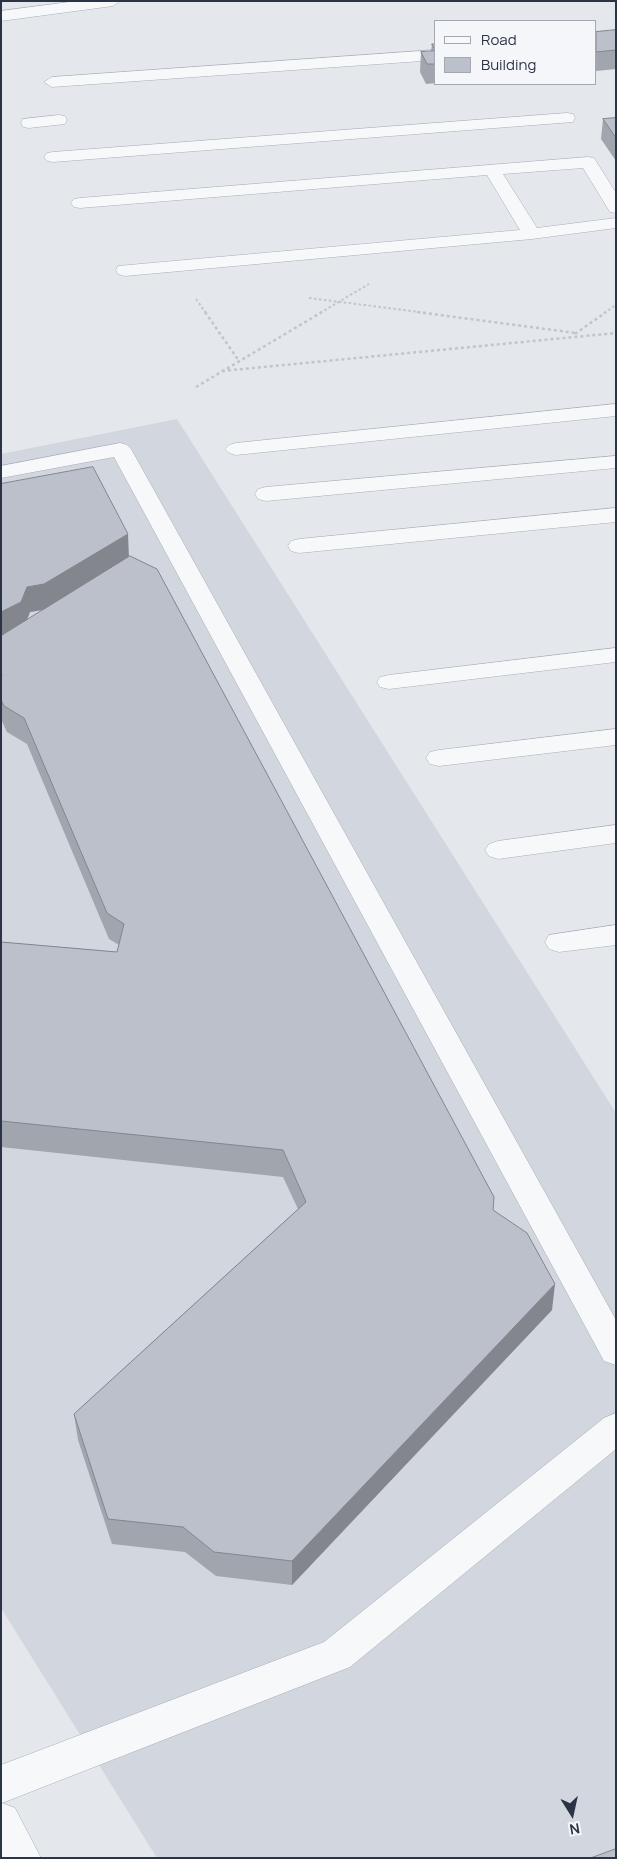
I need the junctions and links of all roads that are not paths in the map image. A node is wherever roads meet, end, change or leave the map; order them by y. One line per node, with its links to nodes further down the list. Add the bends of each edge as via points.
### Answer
1 (113, 1): 2 (street)
2 (1, 16)
3 (434, 55): 4 (street)
4 (52, 82)
5 (567, 118): 8 (street)
6 (59, 120): 7 (street)
7 (30, 123)
8 (53, 157)
9 (492, 170): 10 (street); 11 (street, via 588,162); 13 (street)
10 (80, 203)
11 (616, 208)
12 (616, 223): 13 (street)
13 (532, 234): 14 (street)
14 (125, 270)
15 (616, 410): 16 (street)
16 (236, 449)
17 (616, 462): 19 (street)
18 (1, 472): 30 (street, via 120,449)
19 (266, 494)
20 (616, 515): 21 (street)
21 (299, 546)
22 (616, 656): 23 (street)
23 (389, 682)
24 (616, 737): 25 (street)
25 (439, 758)
26 (616, 834): 27 (street)
27 (498, 850)
28 (616, 935): 29 (street)
29 (559, 942)
30 (616, 1351)
31 (616, 1428): 32 (street, via 337,1655)
32 (1, 1784)
33 (1, 1822): 34 (street)
34 (21, 1858)

